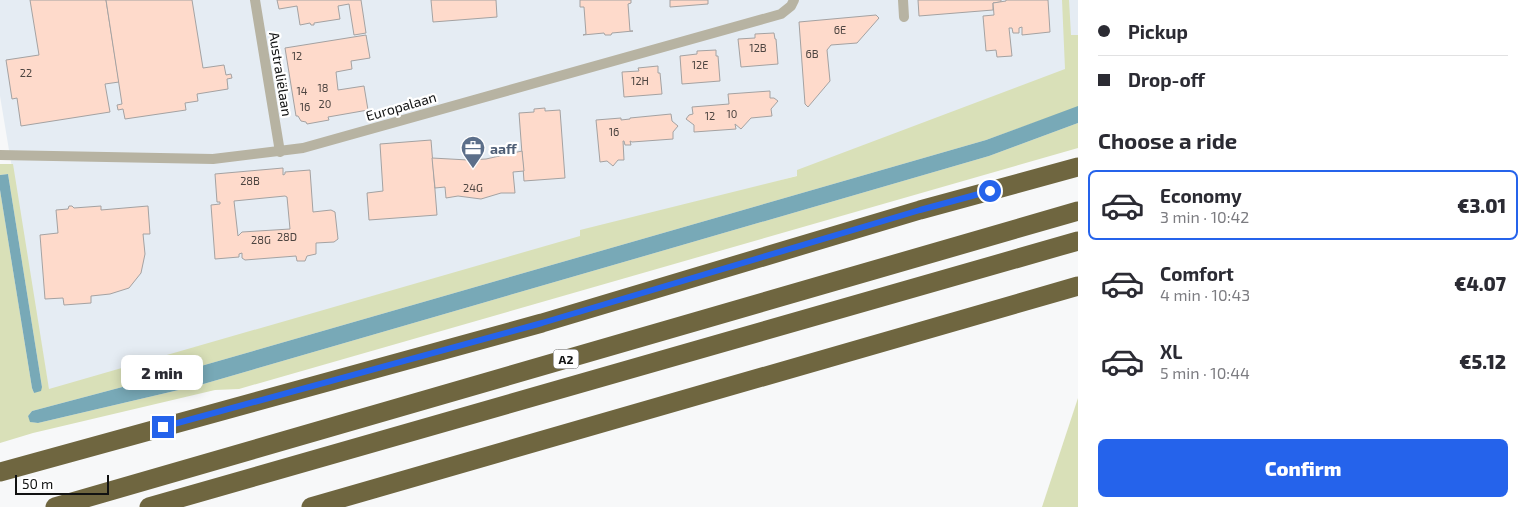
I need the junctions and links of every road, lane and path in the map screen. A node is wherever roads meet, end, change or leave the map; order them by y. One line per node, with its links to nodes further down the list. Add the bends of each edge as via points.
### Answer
1 (255, 0): 5 (street, Australiëlaan)
2 (794, 0): 5 (street, Europalaan, via 781,14)
3 (903, 0): 4 (street)
4 (904, 16)
5 (280, 152): 6 (street, Europalaan, via 213,159)
6 (0, 155)
7 (1078, 167): 11 (highway, via 920,210 542,323)
8 (1078, 211): 12 (highway, A2)
9 (1078, 241): 13 (highway, A2)
10 (1078, 286): 14 (highway)
11 (0, 472)
12 (55, 507)
13 (149, 507)
14 (312, 507)

